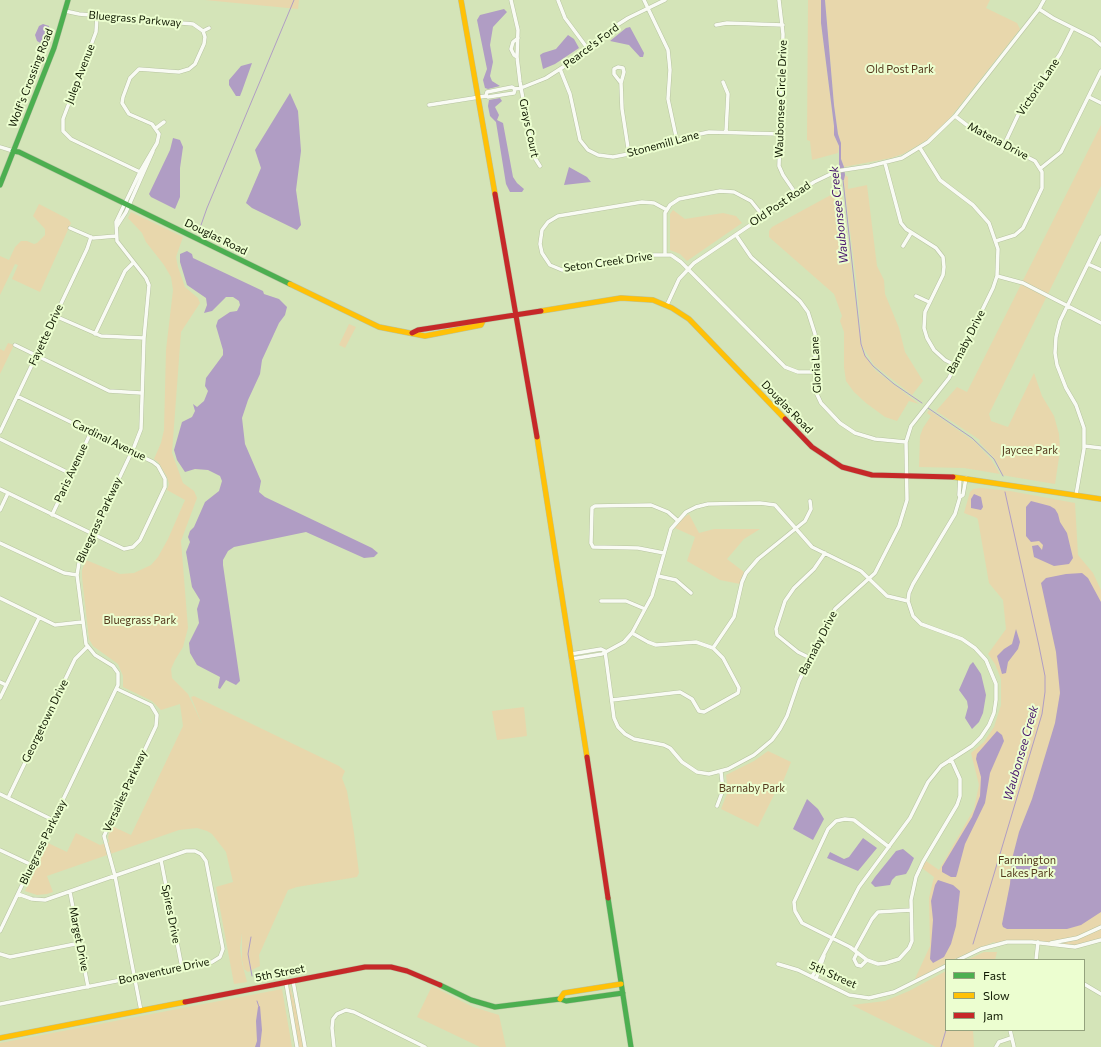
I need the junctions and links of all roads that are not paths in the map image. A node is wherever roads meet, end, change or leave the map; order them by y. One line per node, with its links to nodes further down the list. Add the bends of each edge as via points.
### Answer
1 (68, 0): 11 (street, Wolf's Crossing Road)
2 (461, 0): 27 (street)
3 (511, 0): 18 (street, via 517,21)
4 (558, 0): 20 (street, via 565,18)
5 (644, 0): 9 (street)
6 (665, 0): 9 (street, Pearce's Ford)
7 (779, 0): 14 (street, Waubonsee Circle Drive)
8 (1044, 0): 10 (street, Old Post Road)
9 (647, 7): 20 (street, Pearce's Ford, via 614,27); 36 (street, via 668,50 668,99)
10 (1039, 9): 16 (street); 31 (street, Old Post Road)
11 (65, 11): 12 (street, Bluegrass Parkway); 41 (street, Wolf's Crossing Road, via 54,48)
12 (97, 16): 17 (street, Bluegrass Parkway, via 188,23 199,26); 46 (street, Julep Avenue, via 96,32 63,118 62,132 71,139)
13 (716, 25): 14 (street)
14 (783, 25): 35 (street, Waubonsee Circle Drive)
15 (209, 28): 17 (street)
16 (1073, 28): 19 (street, via 1093,38); 37 (street, Victoria Lane, via 1060,54 1019,113)
17 (203, 31): 33 (street, via 204,44 195,64 189,69 179,72 135,70 130,78 122,107 129,114 149,122)
18 (518, 38): 21 (street); 21 (street, via 513,42 511,49)
19 (1101, 46)
20 (588, 49): 22 (street, Pearce's Ford)
21 (517, 57): 26 (street, Grays Court)
22 (560, 69): 26 (street, Pearce's Ford); 42 (street, Stonemill Lane, via 569,90 578,136 583,144 592,152 603,156)
23 (1101, 71): 28 (street)
24 (723, 82): 34 (street, via 728,94)
25 (621, 83): 42 (street)
26 (521, 88): 27 (street, Pearce's Ford, via 515,90 512,87 487,92 486,96); 44 (street, Grays Court, via 534,159)
27 (477, 97): 30 (street, Pearce's Ford); 71 (street)
28 (1089, 97): 29 (street); 45 (street, via 1061,152)
29 (1101, 103)
30 (429, 105)
31 (955, 116): 37 (street, Matena Drive, via 972,129); 39 (street, Old Post Road)
32 (164, 122): 33 (street)
33 (156, 128): 40 (street, via 159,137)
34 (726, 132): 35 (street, Stonemill Lane); 36 (street, Stonemill Lane, via 699,134)
35 (779, 134): 48 (street, Waubonsee Circle Drive, via 780,170)
36 (677, 141): 42 (street, Stonemill Lane)
37 (1004, 145): 45 (street, Matena Drive, via 1032,159)
38 (0, 147): 41 (street)
39 (920, 148): 43 (street, Old Post Road, via 902,158); 58 (street, Barnaby Drive, via 943,184 983,214)
40 (154, 150): 46 (street); 49 (street)
41 (13, 151): 47 (street, Wolf's Crossing Road); 49 (street, Douglas Road)
42 (629, 154)
43 (885, 163): 48 (street, Old Post Road, via 837,171 823,176); 53 (street, via 898,216 903,226)
44 (540, 166)
45 (1041, 168): 58 (street, via 1043,184 1023,228 1015,235)
46 (140, 172): 49 (street)
47 (0, 185)
48 (796, 194): 51 (street, Old Post Road)
49 (126, 204): 55 (street, via 117,226); 71 (street, Douglas Road, via 372,325 389,330 412,333 479,320)
50 (667, 210): 51 (street, via 678,199 726,191 744,196); 60 (street, via 664,217); 60 (street, Seton Creek Drive, via 654,203 642,202 558,216 544,226 540,235 545,258 550,265 562,270)
51 (763, 216): 54 (street, Old Post Road)
52 (70, 228): 56 (street)
53 (911, 232): 59 (street); 67 (street, via 936,248 944,262 943,275)
54 (736, 235): 63 (street, Old Post Road); 78 (street, Gloria Lane, via 750,257 800,301 808,312 816,334)
55 (116, 236): 56 (street); 61 (street, Bluegrass Parkway, via 119,246)
56 (91, 237): 70 (street, Fayette Drive)
57 (1101, 238): 62 (street)
58 (996, 241): 65 (street, Barnaby Drive, via 999,253)
59 (903, 246)
60 (665, 254): 63 (street, Seton Creek Drive, via 677,258)
61 (134, 263): 73 (street, via 125,271); 74 (street, Bluegrass Parkway, via 149,286)
62 (1088, 264): 64 (street); 69 (street)
63 (688, 269): 68 (street, Old Post Road, via 673,289); 78 (street, Seton Creek Drive, via 786,367 798,372)
64 (1101, 270)
65 (997, 276): 69 (street, via 1022,283); 77 (street, Barnaby Drive)
66 (916, 296): 67 (street)
67 (928, 302): 77 (street, via 924,317 927,338 938,354)
68 (667, 305): 71 (street, Douglas Road, via 648,299 621,298); 89 (street, Douglas Road, via 693,323 826,458 863,474)
69 (1067, 306): 72 (street); 85 (street, via 1060,321 1055,353 1061,378 1082,420)
70 (55, 316): 73 (street); 76 (street, Fayette Drive)
71 (516, 316): 118 (street)
72 (1101, 323)
73 (95, 334): 74 (street, via 104,337)
74 (144, 338): 79 (street, Bluegrass Parkway)
75 (15, 345): 76 (street)
76 (36, 356): 79 (street, via 109,391); 80 (street, Fayette Drive)
77 (955, 365): 84 (street, Barnaby Drive, via 948,378 910,426)
78 (815, 372): 84 (street, Gloria Lane, via 818,400 843,426 865,437)
79 (141, 393): 87 (street, Bluegrass Parkway, via 140,429)
80 (17, 396): 81 (street, Fayette Drive); 82 (street, Cardinal Avenue)
81 (0, 432)
82 (91, 432): 87 (street, Cardinal Avenue); 88 (street, Paris Avenue)
83 (0, 439): 88 (street)
84 (906, 442): 89 (street, Barnaby Drive)
85 (1084, 446): 86 (street); 93 (street)
86 (1101, 448)
87 (132, 451): 100 (street, Bluegrass Parkway); 100 (street, Cardinal Avenue, via 158,466 165,479 162,493 140,540 133,547 124,549)
88 (71, 474): 97 (street, Paris Avenue)
89 (906, 475): 90 (street, Douglas Road); 106 (street, Barnaby Drive, via 907,500 903,517 878,567)
90 (963, 478): 93 (street, Douglas Road); 110 (street, via 960,497 950,526 913,584)
91 (0, 489): 92 (street, Cardinal Avenue)
92 (8, 492): 96 (street); 97 (street, Cardinal Avenue)
93 (1076, 495): 94 (street, Douglas Road)
94 (1101, 499)
95 (810, 501): 99 (street, via 809,515)
96 (0, 510)
97 (52, 515): 100 (street, Cardinal Avenue)
98 (677, 520): 99 (street, via 693,508 708,504 768,503 778,507); 102 (street, via 671,529); 102 (street, via 668,512 651,505 592,508 593,547 638,548)
99 (796, 529): 103 (street, via 806,541); 116 (street, via 758,559 746,573 734,617)
100 (92, 535): 104 (street, Bluegrass Parkway, via 79,563)
101 (0, 543): 104 (street, via 64,573)
102 (664, 553): 105 (street)
103 (825, 553): 106 (street, via 861,571); 119 (street, via 786,600 776,629 777,635)
104 (77, 575): 113 (street, Bluegrass Parkway)
105 (658, 576): 107 (street, via 676,580); 111 (street, via 654,592)
106 (869, 578): 110 (street, via 887,596); 119 (street, Barnaby Drive, via 835,609)
107 (691, 593)
108 (0, 598): 112 (street)
109 (602, 601): 111 (street, via 626,601)
110 (908, 601): 125 (street, via 913,616 921,624 957,637 975,648 986,660 996,684 994,713 989,725 972,746)
111 (645, 609): 114 (street)
112 (39, 618): 113 (street, via 57,625); 121 (street)
113 (82, 622): 115 (street, Bluegrass Parkway)
114 (632, 633): 116 (street, via 656,645 696,642); 117 (street, via 624,642)
115 (88, 647): 122 (street, Bluegrass Parkway, via 116,669); 128 (street, Georgetown Drive, via 75,659)
116 (713, 648): 124 (street, via 723,657 739,688 738,693 732,698 704,712 699,711 692,699 680,692)
117 (605, 651): 118 (street, via 601,649); 124 (street, Barnaby Drive)
118 (571, 657): 158 (street)
119 (810, 658): 126 (street, Barnaby Drive, via 785,721 772,740 754,755)
120 (0, 682): 121 (street)
121 (6, 685): 123 (street)
122 (117, 689): 130 (street, Bluegrass Parkway); 135 (street, Versailes Parkway, via 151,705 158,720 104,836)
123 (0, 698)
124 (612, 700): 126 (street, Barnaby Drive, via 614,718 625,734 664,745 675,752 682,762 698,772)
125 (951, 759): 131 (street, via 931,777 910,818); 138 (street, via 960,779 960,796 919,870)
126 (721, 772): 129 (street, via 723,790)
127 (0, 794): 128 (street)
128 (8, 798): 130 (street)
129 (717, 806)
130 (53, 820): 134 (street, Bluegrass Parkway)
131 (888, 847): 141 (street, via 863,880); 141 (street, via 854,820 839,820 828,829 796,895 794,907 802,923)
132 (0, 850): 134 (street)
133 (161, 860): 135 (street, Bonaventure Drive); 153 (street, Spires Drive); 153 (street, Bonaventure Drive, via 186,851 195,851 204,856 208,866 223,949 216,960)
134 (32, 865): 137 (street, Bluegrass Parkway)
135 (115, 876): 136 (street, Bonaventure Drive); 154 (street, Versailes Parkway)
136 (70, 892): 137 (street, Bonaventure Drive, via 45,900); 144 (street, Marget Drive)
137 (18, 894): 140 (street, Bluegrass Parkway)
138 (911, 910): 146 (street, via 878,912); 150 (street, via 913,936 906,952 896,961 886,964)
139 (1101, 927): 145 (street, via 1077,938)
140 (0, 931)
141 (833, 938): 146 (street); 155 (street)
142 (1101, 940): 145 (street, via 1076,947)
143 (1038, 942): 145 (street); 148 (street, via 996,944); 149 (street)
144 (80, 943): 147 (street, via 10,957); 160 (street, Marget Drive)
145 (1050, 943)
146 (856, 952): 150 (street); 150 (street, via 854,959 857,965 861,966)
147 (0, 954)
148 (960, 959)
149 (1036, 959)
150 (867, 960)
151 (778, 964): 155 (street, 5th Street, via 794,968)
152 (945, 966): 155 (street, 5th Street, via 894,992 870,998 849,995)
153 (182, 968): 154 (street, Bonaventure Drive)
154 (135, 977): 160 (street, Bonaventure Drive); 165 (street, Versailes Parkway)
155 (814, 978)
156 (293, 981): 157 (street, 5th Street); 163 (street, 5th Street, via 361,968 391,967 428,979 483,1005 510,1006); 170 (street)
157 (286, 982): 165 (street, 5th Street); 169 (street)
158 (621, 984): 161 (street); 163 (street, 5th Street, via 564,993)
159 (1085, 985): 162 (street)
160 (88, 987): 164 (street, Bonaventure Drive)
161 (623, 993): 163 (street, 5th Street, via 566,1001); 173 (street)
162 (1101, 994)
163 (560, 999)
164 (0, 1004)
165 (141, 1011): 167 (street, 5th Street)
166 (1010, 1031): 168 (street)
167 (0, 1038)
168 (1011, 1038): 174 (street, via 999,1042); 175 (street)
169 (297, 1047)
170 (305, 1047)
171 (334, 1047): 172 (street, via 333,1019 346,1010)
172 (425, 1047)
173 (631, 1047)
174 (996, 1047)
175 (1013, 1047)

